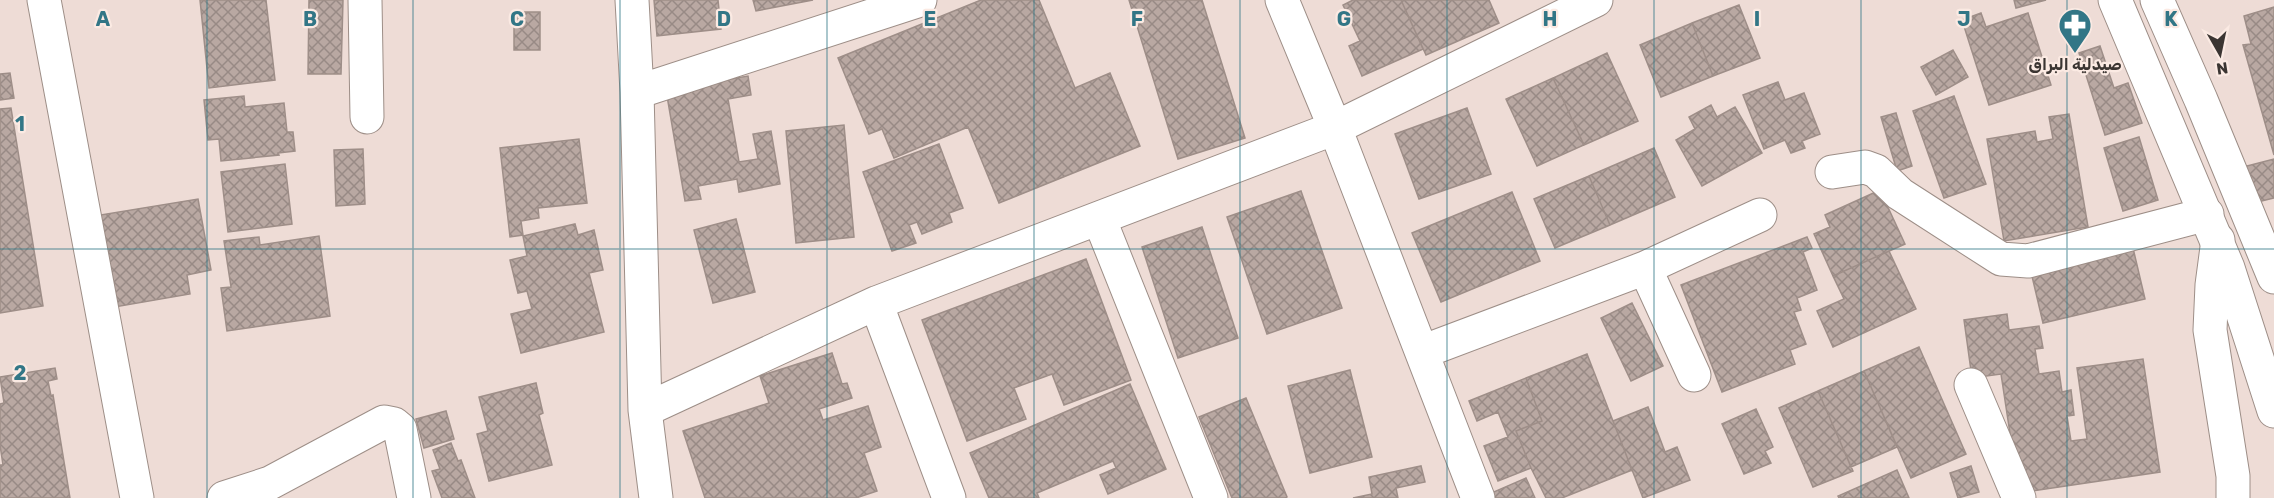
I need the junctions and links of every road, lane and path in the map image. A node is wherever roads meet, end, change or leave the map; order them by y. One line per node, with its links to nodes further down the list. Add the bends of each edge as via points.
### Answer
1 (44, 0): 24 (street)
2 (365, 0): 10 (street)
3 (632, 0): 9 (street)
4 (920, 0): 9 (street)
5 (1282, 0): 11 (street)
6 (1596, 0): 11 (street)
7 (2115, 0): 15 (street)
8 (2157, 0): 17 (street)
9 (637, 92): 22 (street)
10 (367, 117)
11 (1335, 128): 14 (street); 19 (street)
12 (1832, 172): 15 (street, via 1865,167 1876,171 1900,194 2001,259 2028,261)
13 (1760, 215): 16 (street)
14 (1100, 218): 18 (street); 29 (street)
15 (2212, 227): 23 (street); 32 (street, via 2210,330)
16 (1645, 268): 19 (street); 20 (street)
17 (2274, 277)
18 (876, 303): 22 (street); 28 (street)
19 (1422, 352): 30 (street)
20 (1694, 375)
21 (1971, 385): 31 (street)
22 (645, 410): 27 (street)
23 (2274, 411)
24 (137, 498)
25 (224, 498): 26 (street, via 270,483 384,422 400,429)
26 (414, 498)
27 (656, 498)
28 (949, 498)
29 (1211, 498)
30 (1478, 498)
31 (2019, 498)
32 (2233, 498)

